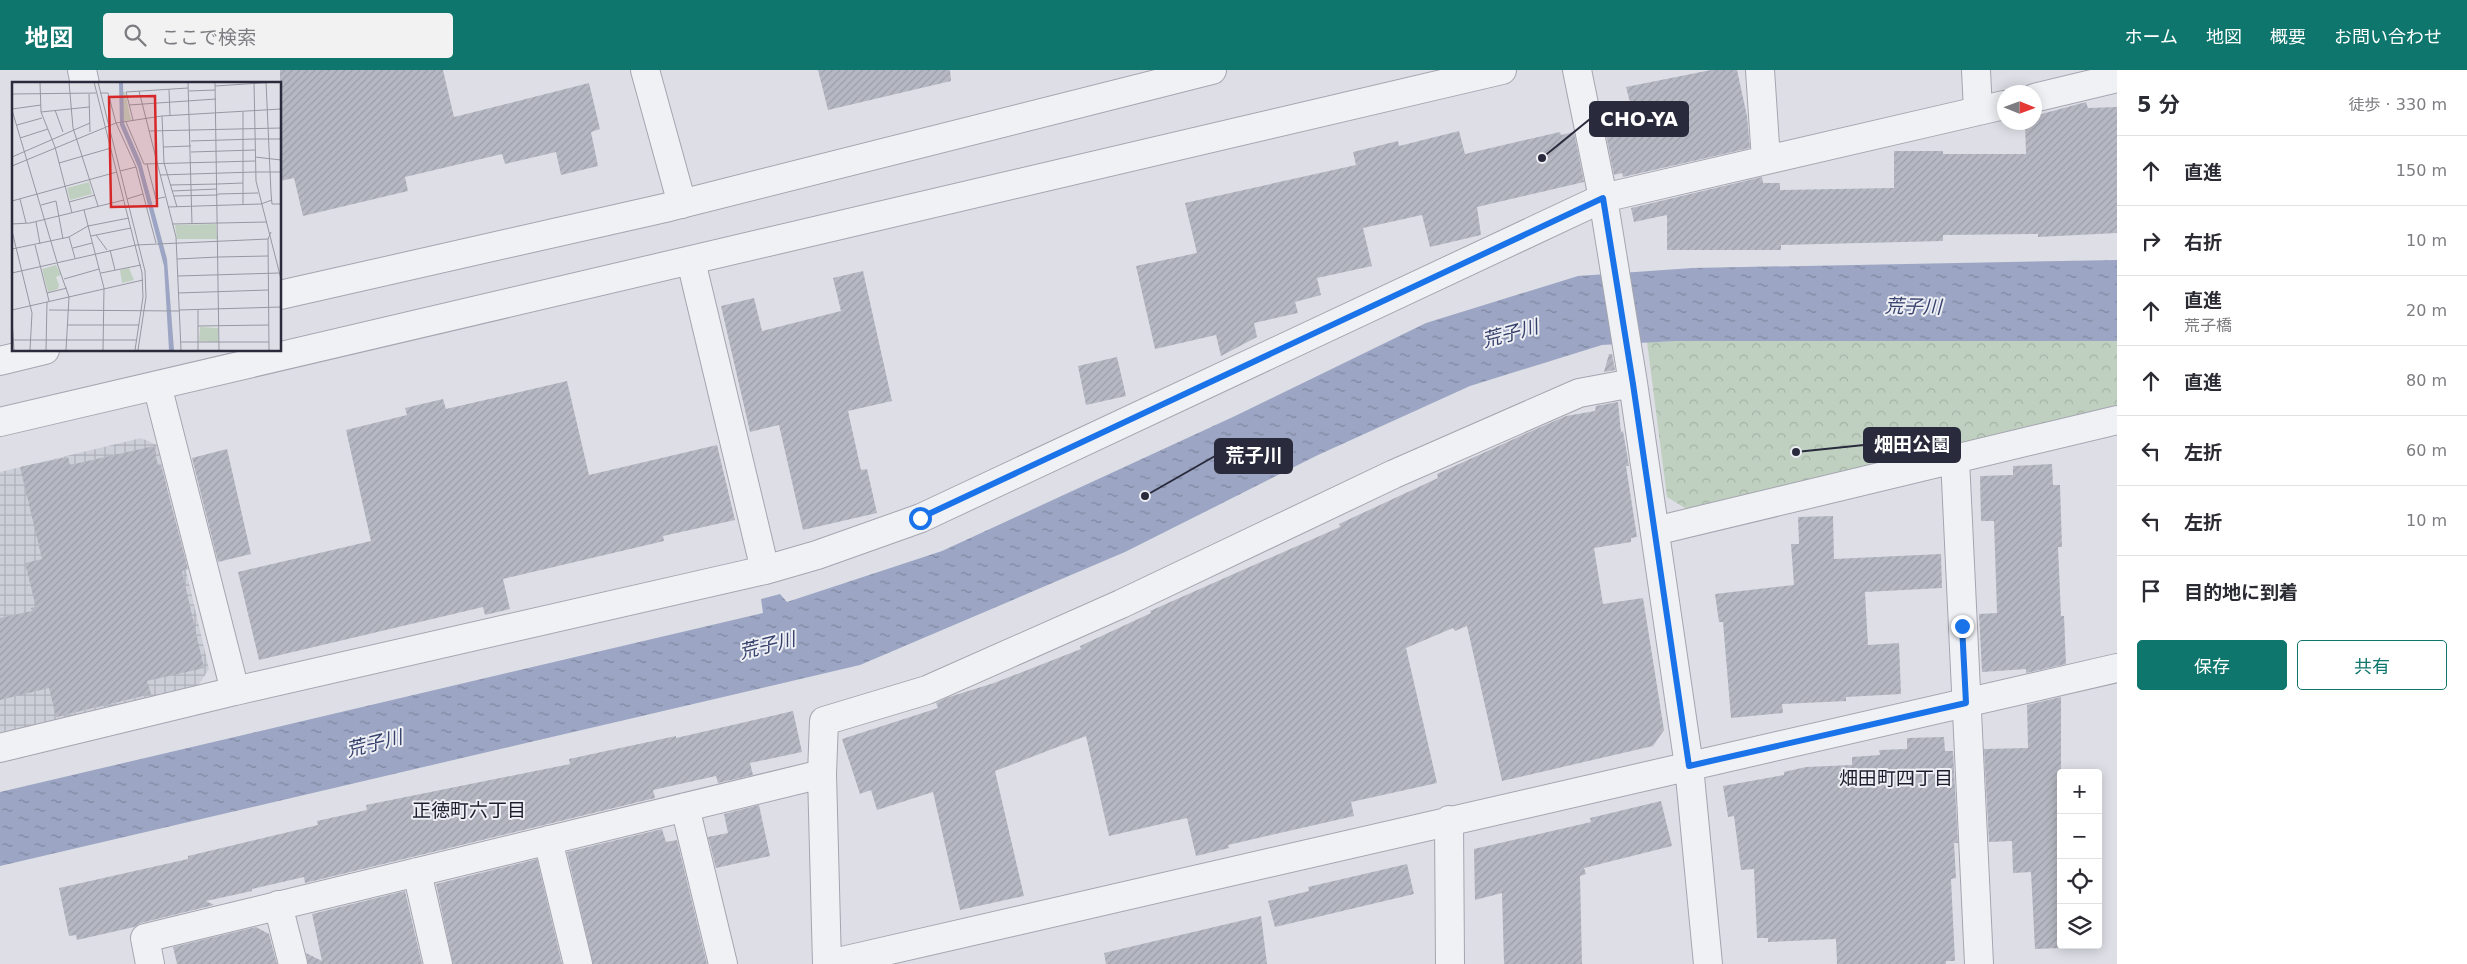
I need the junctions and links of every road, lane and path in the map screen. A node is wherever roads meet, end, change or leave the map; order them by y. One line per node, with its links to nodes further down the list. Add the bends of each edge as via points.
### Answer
1 (645, 70): 14 (street)
2 (1212, 70): 8 (street)
3 (1502, 70): 15 (street)
4 (1577, 70): 13 (street)
5 (1760, 70): 12 (street)
6 (1976, 70): 11 (street)
7 (2117, 78): 9 (street)
8 (1125, 81): 14 (street)
9 (2042, 96)
10 (1997, 107): 11 (street)
11 (1978, 111): 12 (street)
12 (1766, 160): 13 (street)
13 (1603, 198): 19 (street); 25 (street, via 920,518)
14 (682, 204): 16 (street)
15 (691, 260): 20 (street); 25 (street)
16 (281, 295)
17 (42, 351): 18 (street)
18 (0, 361)
19 (1631, 372): 24 (street); 31 (street, via 1394,474 1121,604 927,690 824,721)
20 (157, 385): 22 (street); 27 (street)
21 (2117, 420): 23 (street)
22 (0, 422)
23 (1954, 459): 24 (street); 28 (street)
24 (1655, 531): 30 (street)
25 (765, 570): 27 (street)
26 (2117, 668): 28 (street)
27 (234, 691): 29 (street)
28 (1966, 703): 30 (street); 45 (street)
29 (0, 748)
30 (1689, 766): 33 (street); 44 (street)
31 (822, 774): 32 (street); 42 (street)
32 (685, 807): 34 (street); 41 (street)
33 (1449, 820): 42 (street); 43 (street)
34 (548, 840): 35 (street); 40 (street)
35 (417, 872): 36 (street); 39 (street)
36 (278, 906): 37 (street, via 144,938); 38 (street)
37 (150, 964)
38 (293, 964)
39 (438, 964)
40 (578, 964)
41 (723, 964)
42 (828, 964)
43 (1450, 964)
44 (1708, 964)
45 (1979, 964)

